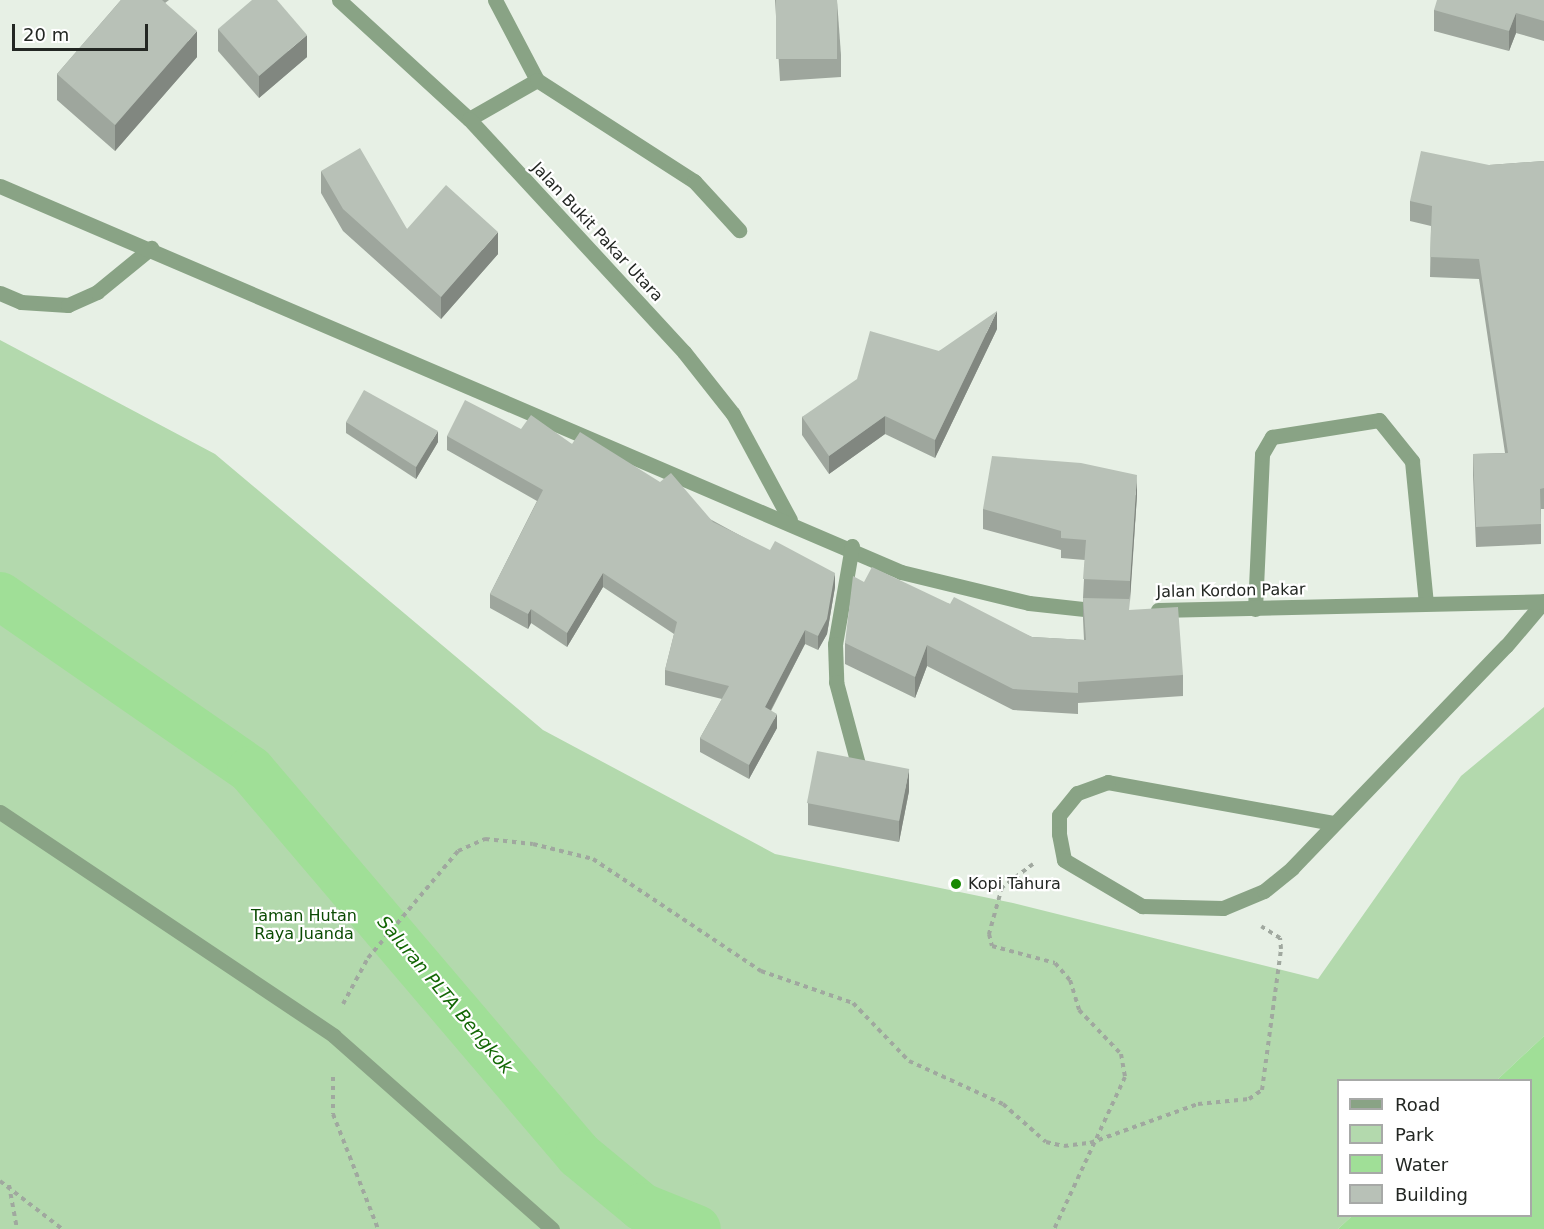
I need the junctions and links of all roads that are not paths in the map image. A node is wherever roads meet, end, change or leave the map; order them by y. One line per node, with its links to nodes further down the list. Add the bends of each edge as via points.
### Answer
1 (339, 0): 4 (street, Jalan Bukit Pakar Utara)
2 (495, 0): 3 (street)
3 (537, 81): 4 (street); 6 (street, via 694,181)
4 (469, 119): 9 (street, Jalan Bukit Pakar Utara, via 684,352 733,414)
5 (0, 186): 7 (street)
6 (739, 230)
7 (151, 248): 8 (street, via 97,292 68,305 21,302); 9 (street)
8 (0, 293)
9 (790, 520): 10 (street)
10 (852, 546): 15 (street, via 901,572 949,584 1029,603); 16 (street, via 835,644 836,682)
11 (1544, 601): 12 (street, Jalan Kordon Pakar); 18 (street, via 1506,646)
12 (1426, 603): 13 (street, Jalan Kordon Pakar); 13 (street, via 1412,461 1379,420 1272,437 1262,454)
13 (1255, 609): 14 (street, Jalan Kordon Pakar)
14 (1138, 610)
15 (1115, 611)
16 (859, 768)
17 (0, 812): 19 (street, via 334,1036)
18 (1333, 823): 18 (street, via 1264,891 1222,908 1142,906 1064,860 1059,815 1077,793 1108,782)
19 (552, 1229)

